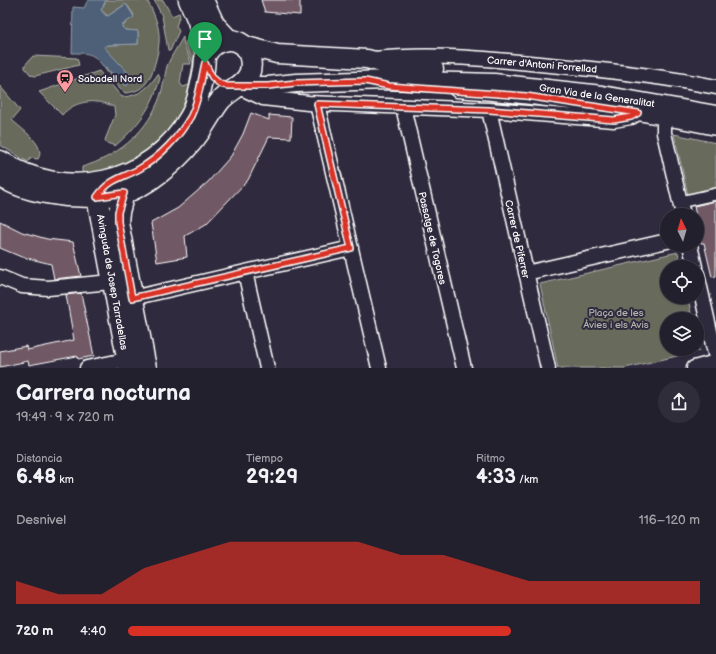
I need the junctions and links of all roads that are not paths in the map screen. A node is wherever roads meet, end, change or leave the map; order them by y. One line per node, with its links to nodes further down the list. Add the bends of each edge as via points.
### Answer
1 (189, 0): 4 (main road, via 198,21)
2 (203, 0): 3 (main road, via 214,24)
3 (236, 43): 4 (main road, via 217,43); 5 (street, Gran Via de la Generalitat, via 277,54); 7 (main road, via 248,52 251,66 249,75)
4 (206, 58): 7 (main road, via 212,77 220,84); 19 (main road, via 191,116 160,153)
5 (367, 59): 8 (street, Carrer d'Antoni Forrellad, via 414,56 524,62 621,72); 10 (street, Gran Via de la Generalitat, via 393,66 581,82)
6 (365, 81): 7 (street, Gran Via de la Generalitat); 13 (street, via 389,86 526,96); 14 (street, Gran Via de la Generalitat, via 411,80 541,87)
7 (237, 86): 9 (street, via 263,98); 19 (main road, via 222,99 180,156 142,184)
8 (716, 87)
9 (317, 104): 11 (street); 24 (street)
10 (716, 104)
11 (403, 107): 12 (street); 37 (street, Passatge de Togores)
12 (489, 110): 13 (street, via 614,120); 26 (street, Carrer de Piferrer)
13 (638, 113): 15 (street)
14 (716, 115)
15 (666, 117): 16 (street); 22 (street, via 664,133)
16 (716, 128)
17 (0, 161): 19 (main road, via 40,180 64,184)
18 (0, 176): 21 (main road, via 36,191)
19 (119, 186): 21 (main road, via 106,185); 29 (main road, Avinguda de Josep Tarradellas, via 118,222)
20 (716, 194): 22 (street)
21 (97, 197): 28 (main road, Avinguda de Josep Tarradellas)
22 (682, 208)
23 (660, 243): 26 (street)
24 (351, 248): 25 (street); 36 (street)
25 (245, 272): 29 (street); 35 (street)
26 (526, 272): 38 (street, Carrer de Piferrer)
27 (0, 277): 28 (street, via 22,286 48,288)
28 (112, 282): 32 (main road, Avinguda de Josep Tarradellas)
29 (132, 298): 32 (main road, Avinguda de Josep Tarradellas)
30 (704, 304): 31 (street)
31 (716, 358)
32 (136, 362): 34 (street)
33 (716, 362): 39 (street)
34 (87, 368)
35 (267, 368)
36 (378, 368)
37 (464, 368)
38 (548, 368)
39 (694, 368)

